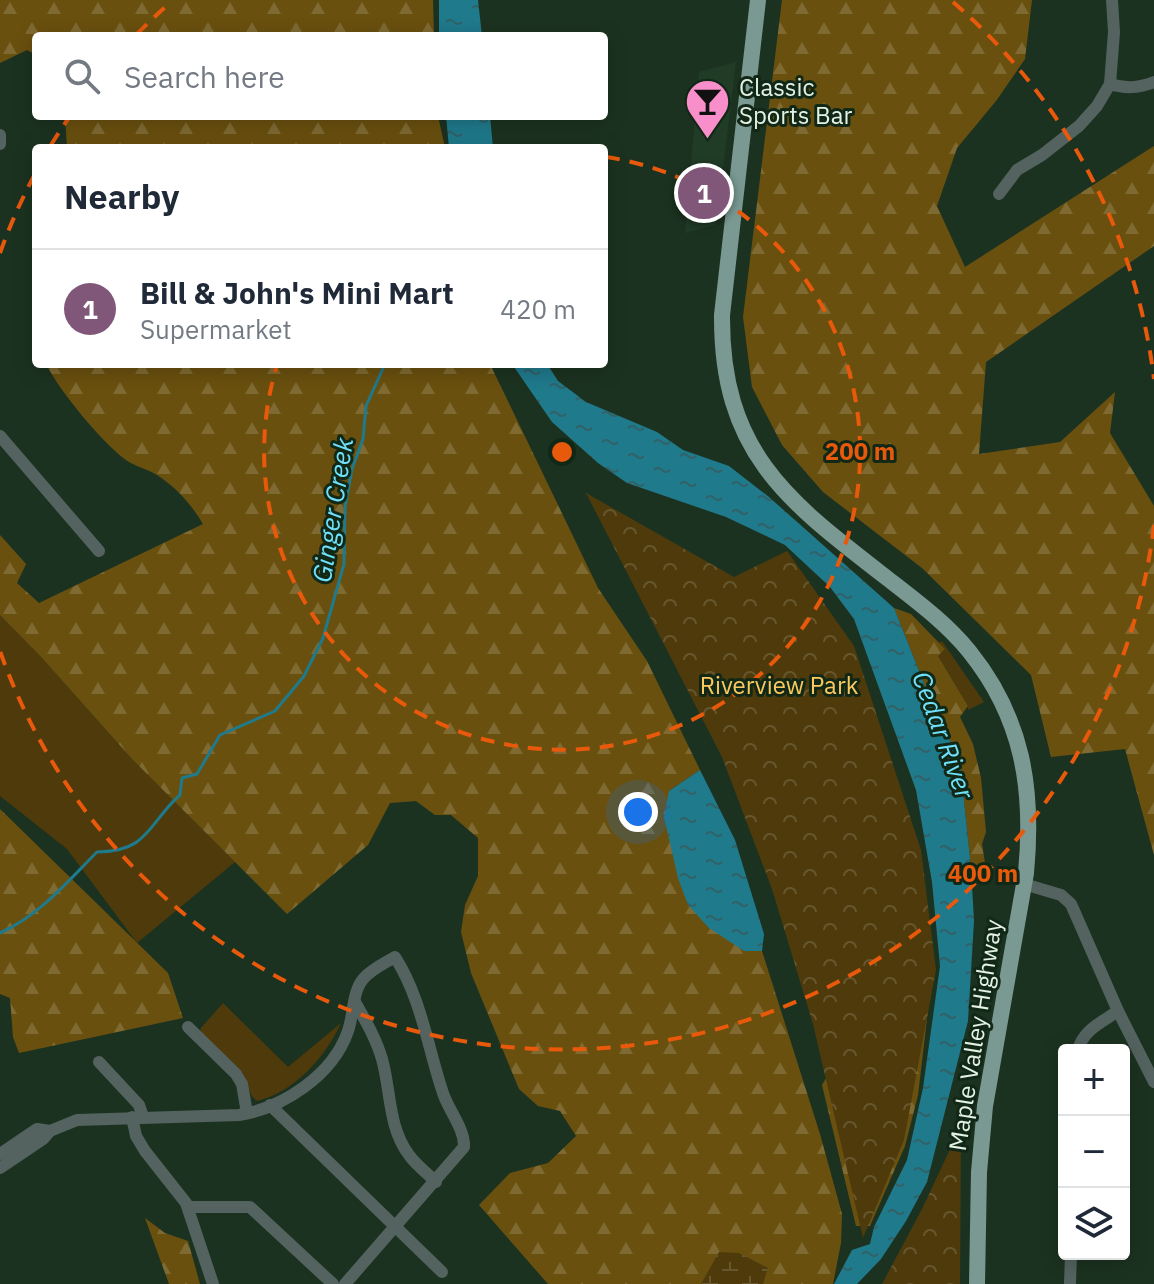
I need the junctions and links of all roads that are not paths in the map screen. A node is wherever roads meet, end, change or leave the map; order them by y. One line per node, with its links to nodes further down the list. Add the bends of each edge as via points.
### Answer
1 (758, 0): 10 (main road, Maple Valley Highway, via 722,315 723,358 733,407 760,461 798,507 950,630 986,675 1009,717 1023,763 1030,815)
2 (1112, 0): 4 (street)
3 (1154, 82): 4 (street, via 1137,88)
4 (1110, 84): 7 (street, via 1079,126 1017,170)
5 (0, 135): 6 (street)
6 (0, 144)
7 (999, 194)
8 (0, 436): 9 (street)
9 (99, 551)
10 (1024, 884): 12 (street, via 1061,895 1071,904); 31 (main road, Maple Valley Highway, via 985,1106)
11 (355, 1002): 17 (street, via 348,1032 330,1063); 23 (street, via 376,1042 387,1100 408,1154); 23 (street, via 363,979 395,957 408,978 442,1093 464,1139 460,1154)
12 (1118, 1011): 14 (street); 16 (street)
13 (188, 1027): 18 (street, via 236,1074)
14 (1080, 1044)
15 (99, 1062): 19 (street, via 139,1105)
16 (1154, 1082)
17 (270, 1105): 18 (street); 25 (street)
18 (247, 1113): 19 (street)
19 (138, 1117): 20 (street, via 77,1120); 24 (street, via 136,1136)
20 (50, 1131): 21 (street, via 37,1129); 22 (street)
21 (0, 1154)
22 (0, 1168)
23 (436, 1182): 25 (street)
24 (188, 1207): 28 (street); 29 (street, via 250,1207)
25 (396, 1227): 27 (street); 30 (street)
26 (1071, 1260): 32 (street)
27 (442, 1272)
28 (213, 1284)
29 (333, 1284)
30 (345, 1284)
31 (977, 1284)
32 (1070, 1284)

